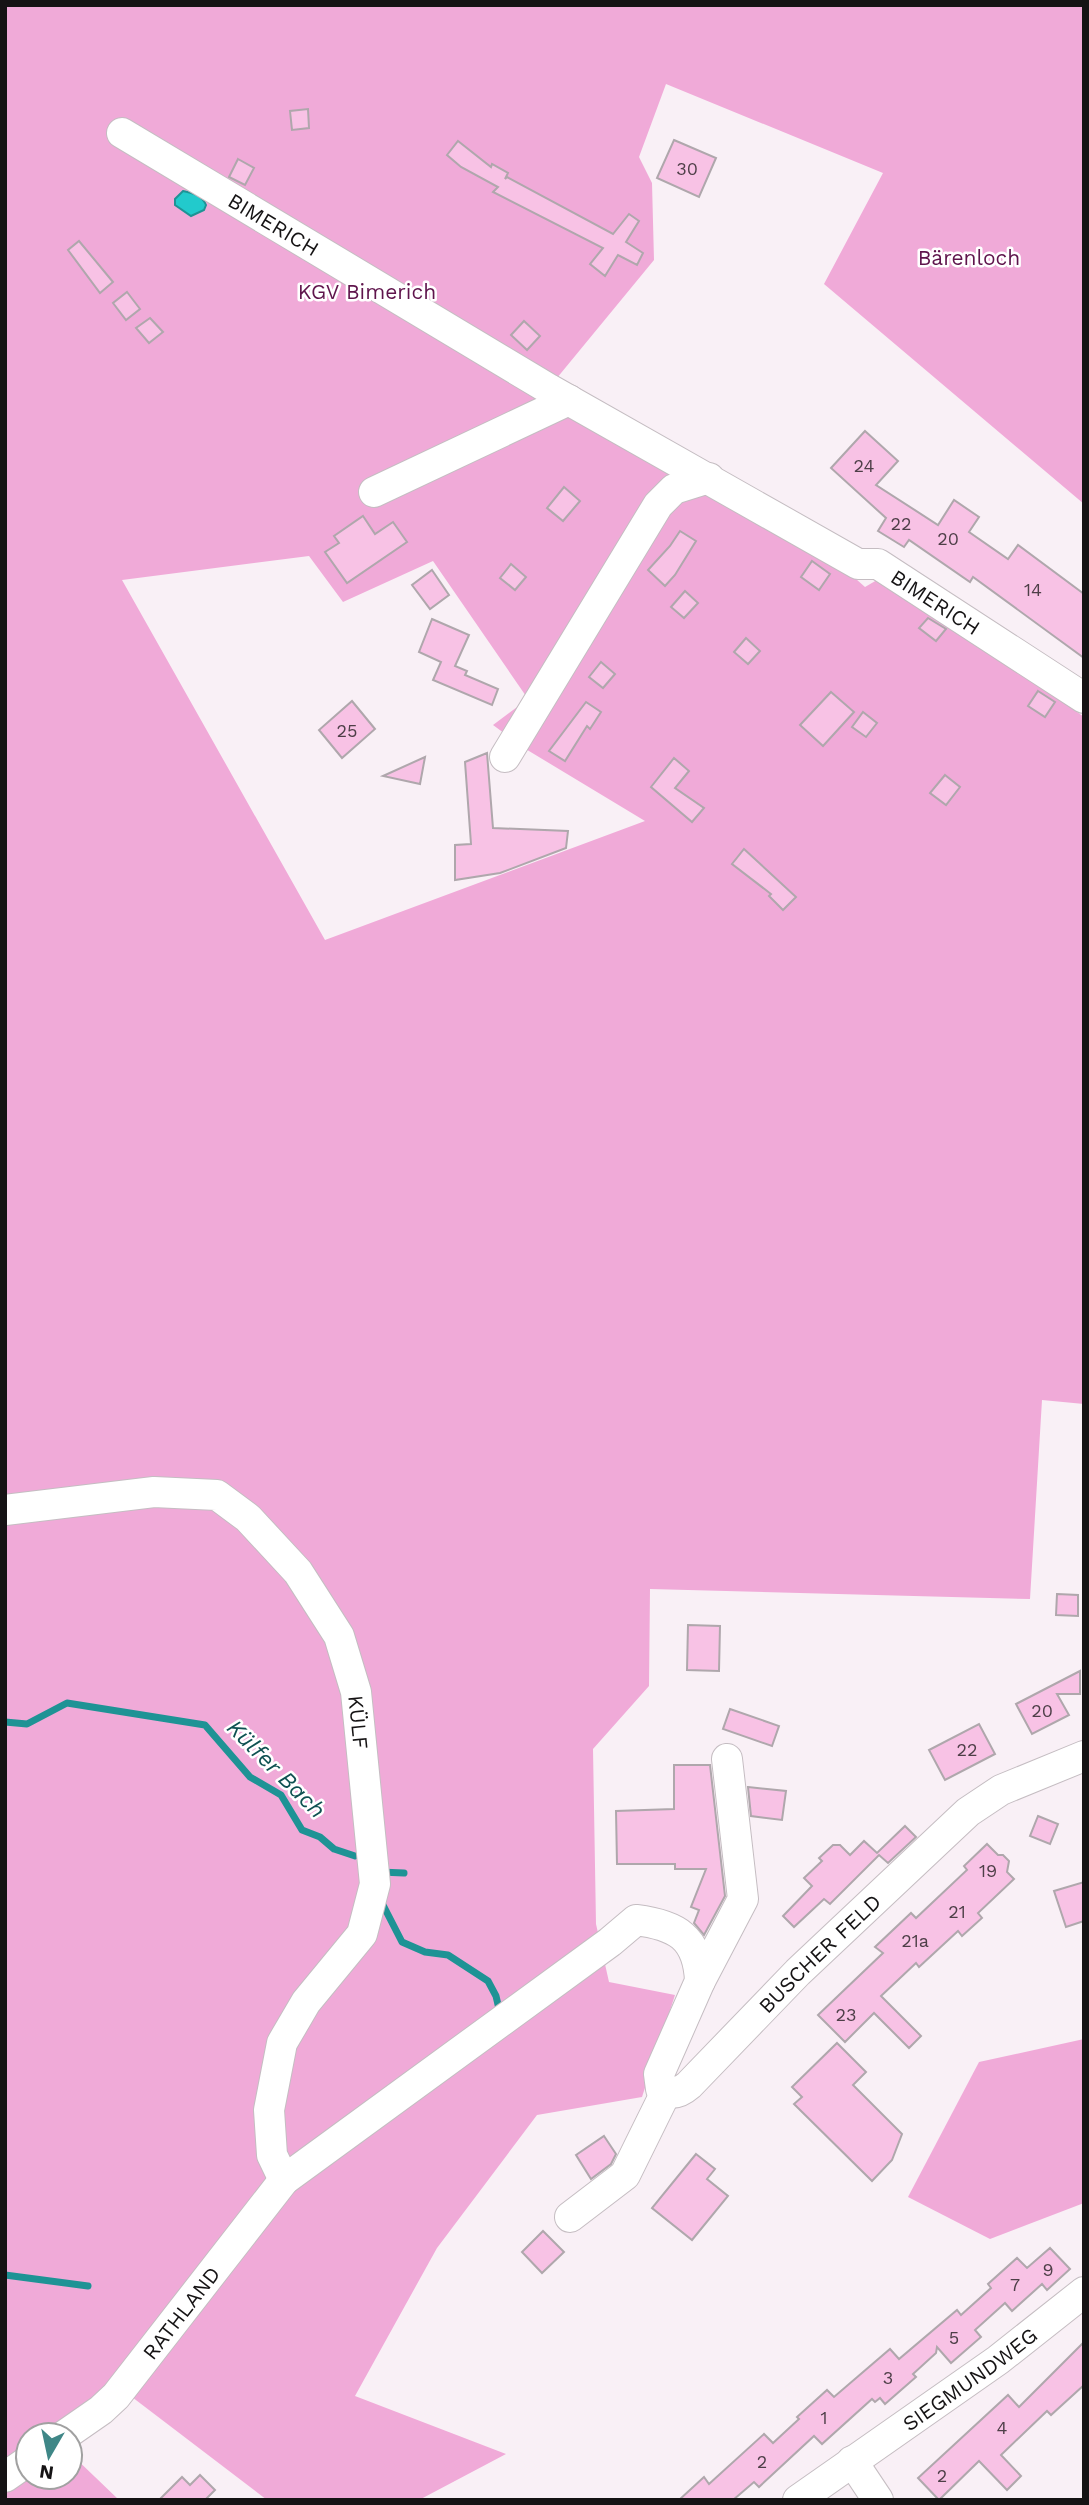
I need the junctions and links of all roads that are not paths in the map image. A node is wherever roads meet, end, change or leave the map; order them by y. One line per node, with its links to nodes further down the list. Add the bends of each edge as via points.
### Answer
1 (122, 134): 2 (street, BIMERICH)
2 (569, 400): 3 (street, BIMERICH); 4 (street)
3 (709, 478): 5 (street, BIMERICH, via 858,564 878,564); 6 (street, via 674,489 658,505)
4 (374, 492)
5 (1084, 698)
6 (505, 757)
7 (5, 1510): 12 (street, KÜLF, via 154,1493 217,1495 248,1518 298,1572 340,1636 356,1692 376,1884 362,1934 306,2002 282,2043 269,2110 272,2155)
8 (1084, 1756): 11 (street, BUSCHER FELD, via 1001,1790 968,1812 798,1972 689,2085 682,2091)
9 (727, 1759): 10 (street, via 743,1899)
10 (700, 1981): 11 (street, via 659,2074 661,2089); 12 (street, via 694,1948 678,1930 636,1920)
11 (666, 2092): 13 (street, via 625,2175)
12 (285, 2180): 15 (street, RATHLAND, via 116,2396)
13 (570, 2217)
14 (1084, 2292): 16 (street, SIEGMUNDWEG, via 998,2360)
15 (84, 2422)
16 (852, 2461): 17 (street, SIEGMUNDWEG); 18 (street)
17 (798, 2500)
18 (878, 2500)

